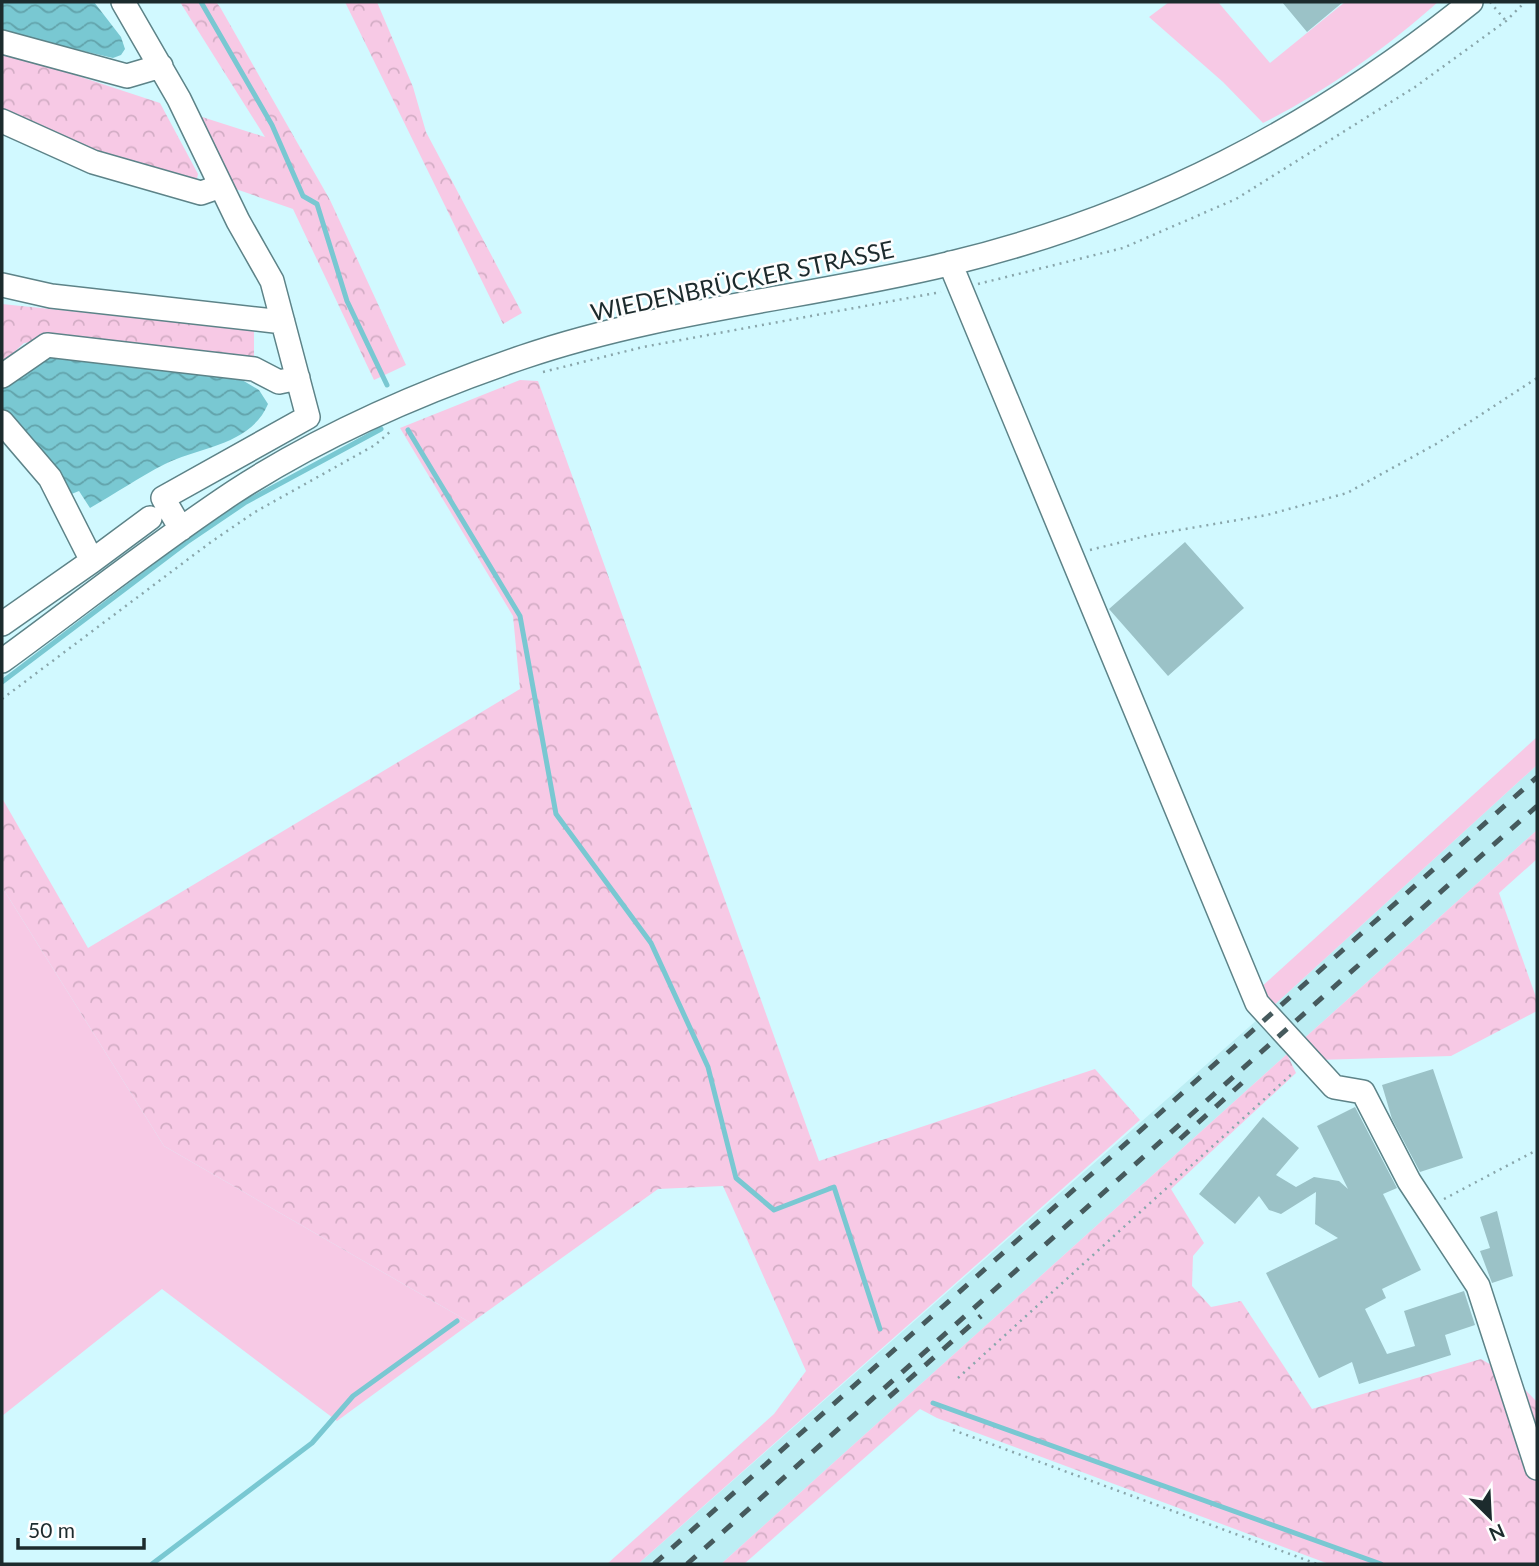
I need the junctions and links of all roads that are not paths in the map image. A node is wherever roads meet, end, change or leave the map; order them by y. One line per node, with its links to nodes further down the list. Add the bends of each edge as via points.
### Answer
1 (123, 2): 4 (street)
2 (1471, 2): 7 (street, WIEDENBRÜCKER STRASSE, via 1366,81 1210,173 1070,230)
3 (2, 42): 4 (street, via 127,76)
4 (161, 66): 6 (street)
5 (2, 121): 6 (street, via 93,162 201,193)
6 (221, 186): 9 (street, via 272,281)
7 (950, 263): 14 (street, WIEDENBRÜCKER STRASSE, via 638,323 525,356 410,399 323,441 237,490); 18 (street, via 1257,1003 1334,1087 1363,1092 1426,1208 1478,1286)
8 (2, 285): 9 (street, via 51,296)
9 (283, 322): 11 (street)
10 (2, 376): 11 (street, via 47,345 254,369 279,382)
11 (298, 378): 14 (street, via 308,417 163,498)
12 (2, 422): 15 (street, via 50,478)
13 (150, 518): 15 (street)
14 (181, 529): 17 (street, WIEDENBRÜCKER STRASSE)
15 (92, 561): 16 (street)
16 (2, 624)
17 (2, 661)
18 (1537, 1468)

